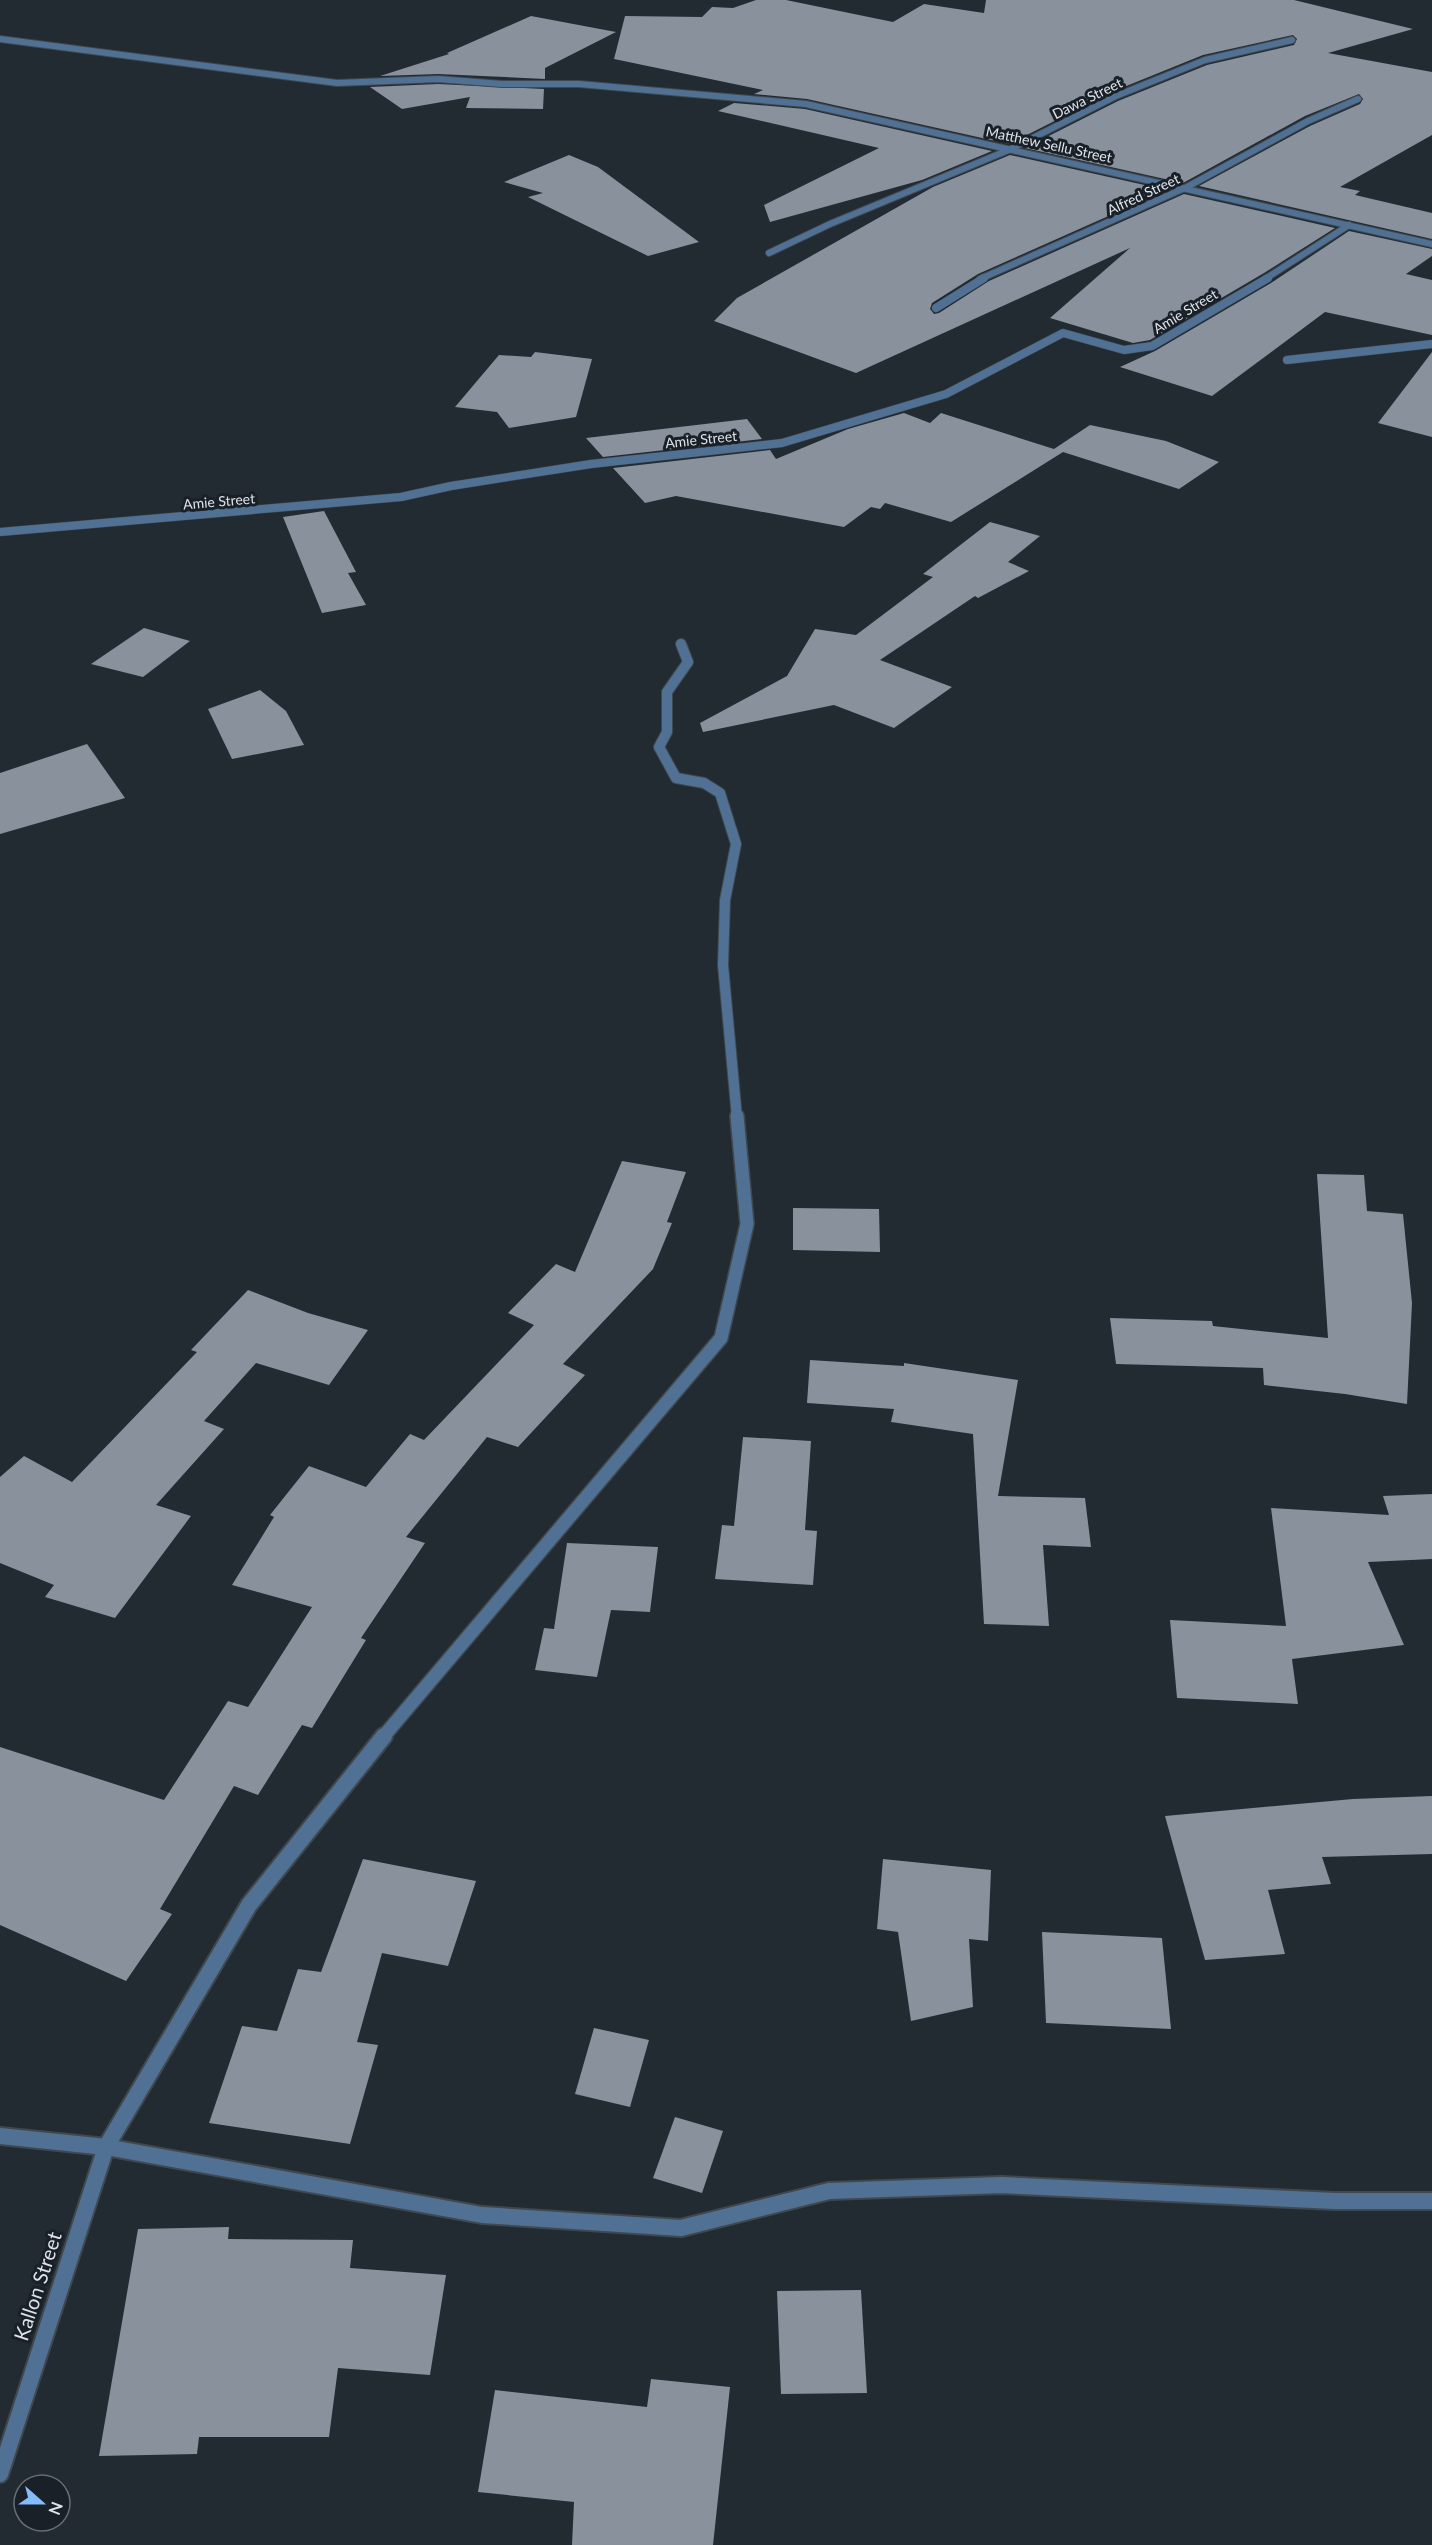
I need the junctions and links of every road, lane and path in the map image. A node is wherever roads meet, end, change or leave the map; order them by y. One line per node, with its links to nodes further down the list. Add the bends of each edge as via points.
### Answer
1 (0, 39): 4 (street, Matthew Sellu Street, via 337,83 438,79 579,84 806,104)
2 (1292, 40): 4 (street, Dawa Street, via 1197,63 1116,96)
3 (1358, 99): 5 (street, Alfred Street)
4 (1011, 148): 5 (street, Matthew Sellu Street); 8 (street, Dawa Street)
5 (1188, 187): 6 (street, Matthew Sellu Street); 9 (street, Alfred Street, via 979,280)
6 (1349, 225): 7 (street, Matthew Sellu Street); 12 (street, Amie Street, via 1295,262 1152,346 1124,350 1063,333 946,394 782,443 591,464 401,497)
7 (1432, 244)
8 (769, 253)
9 (936, 308)
10 (1432, 344): 11 (street)
11 (1287, 360)
12 (0, 532)
13 (681, 644): 15 (street, Kallon Street, via 688,662 668,692 667,732 659,747 676,778 704,783 720,794 736,844 725,900 723,965 747,1224 721,1338 356,1769 249,1905)
14 (0, 2136): 15 (street)
15 (106, 2147): 16 (street, via 482,2216 681,2228 829,2191 853,2190 1001,2185 1335,2201); 17 (street, Kallon Street)
16 (1432, 2201)
17 (0, 2474)

